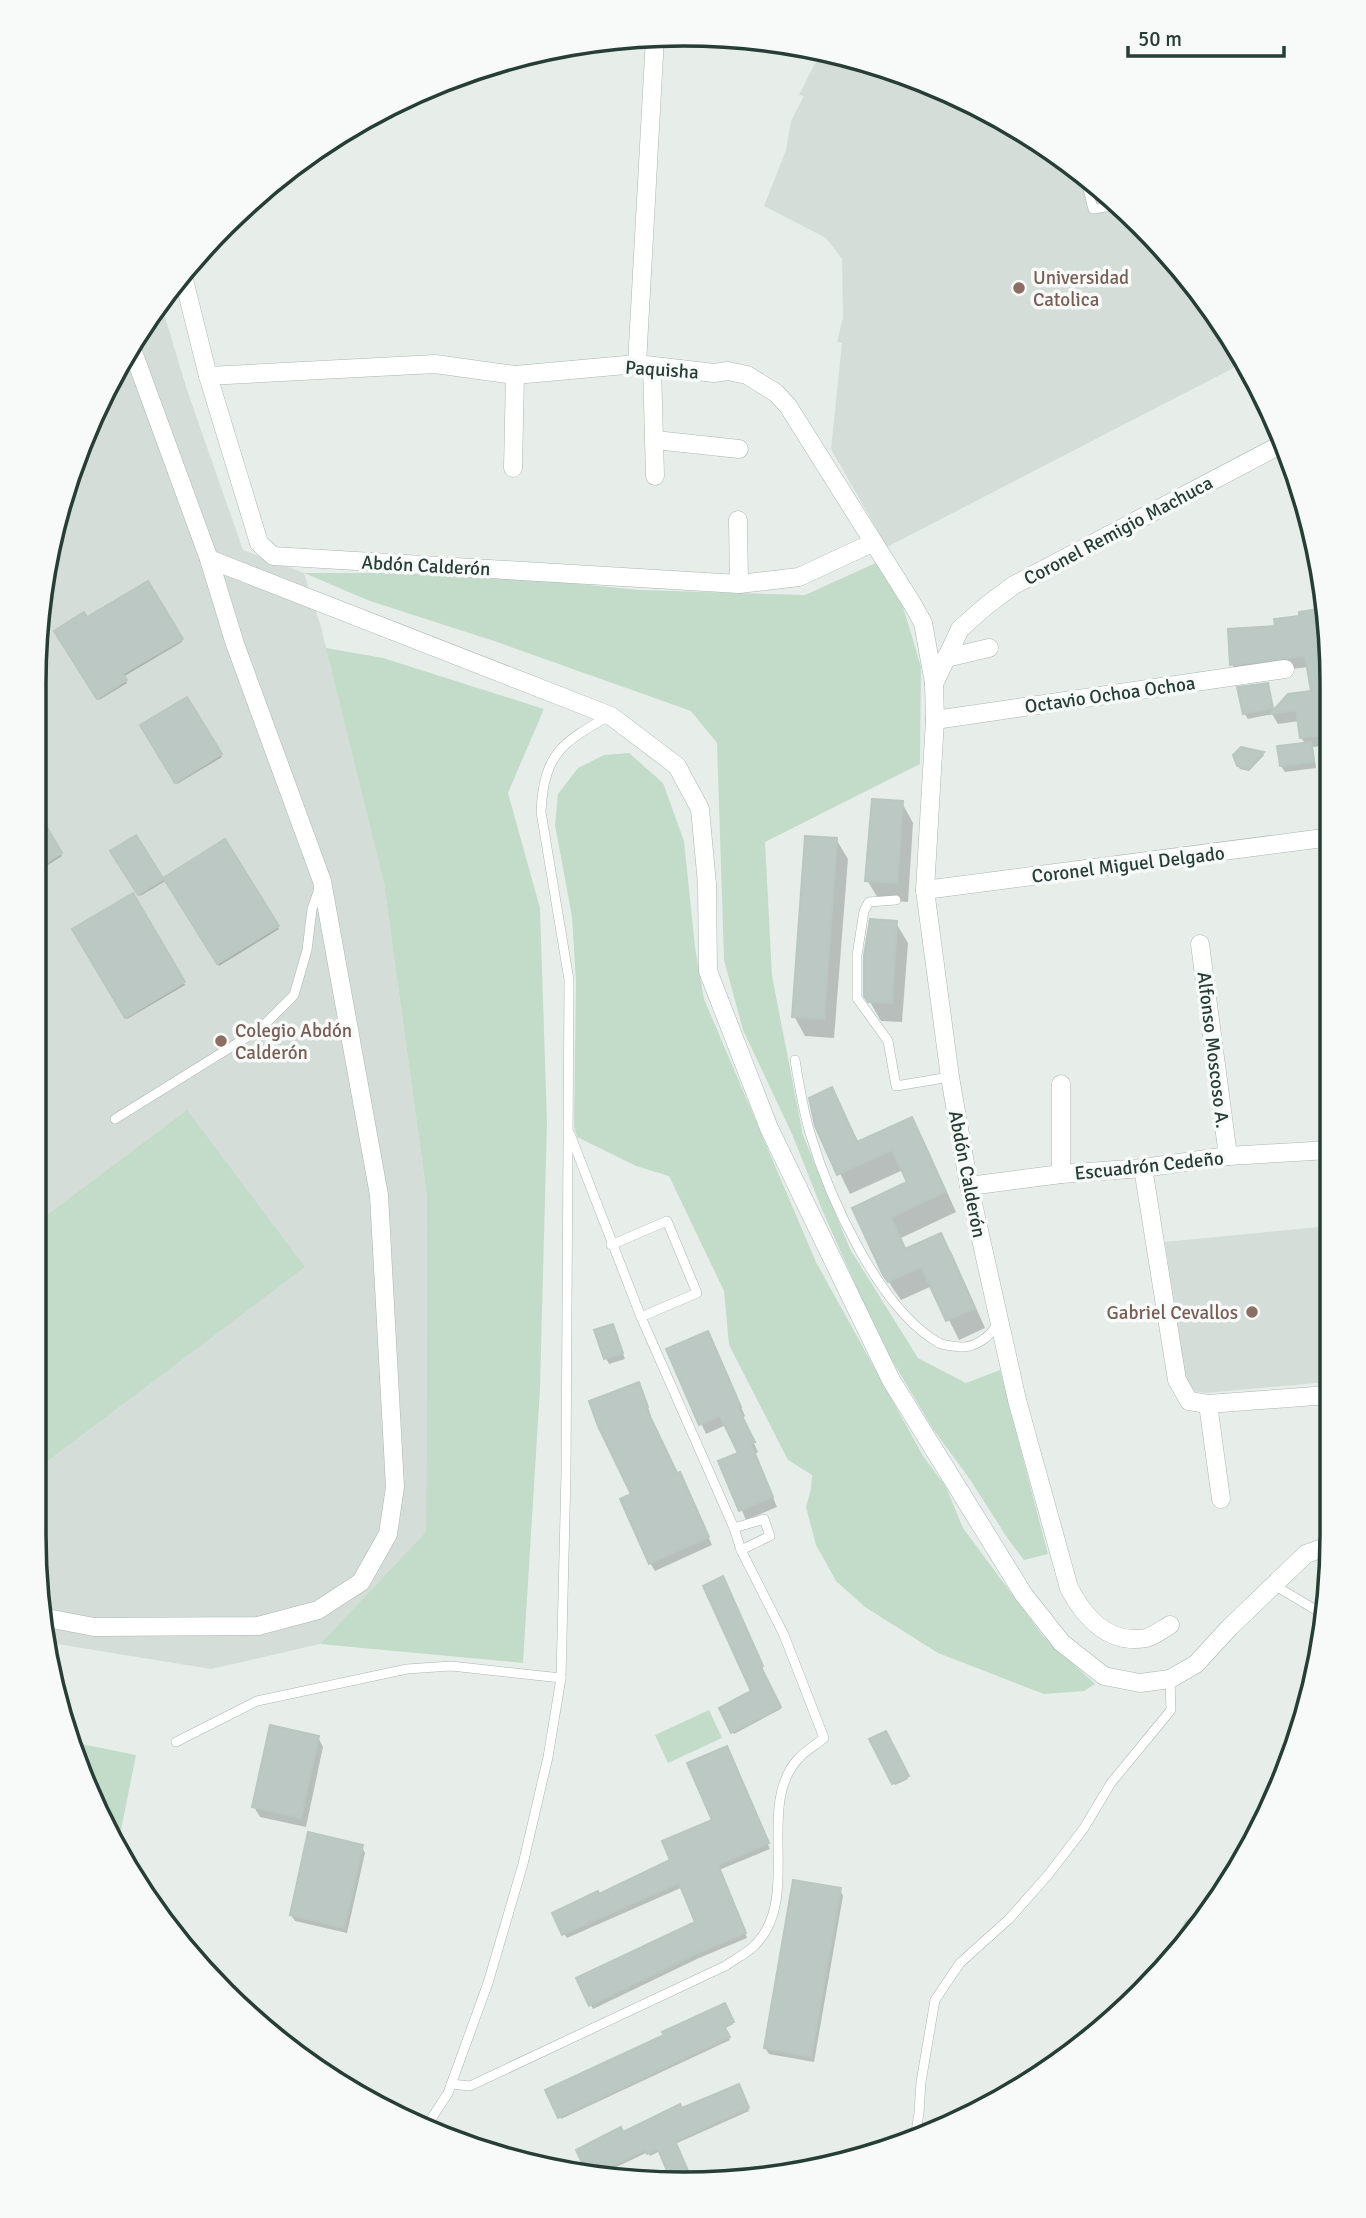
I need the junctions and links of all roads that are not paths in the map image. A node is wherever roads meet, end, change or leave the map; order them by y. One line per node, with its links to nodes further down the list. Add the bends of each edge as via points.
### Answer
1 (654, 47): 6 (street)
2 (1089, 192): 3 (lane, via 1093,209)
3 (1106, 207)
4 (186, 284): 8 (street, Abdón Calderón)
5 (135, 357): 16 (street)
6 (645, 365): 7 (street, Paquisha); 9 (street); 15 (street, Paquisha, via 747,375 776,393)
7 (515, 375): 8 (street, Paquisha, via 435,364); 12 (street)
8 (208, 376): 17 (street, Abdón Calderón, via 259,543 273,556)
9 (655, 440): 11 (street); 13 (street)
10 (1275, 448): 18 (street, Coronel Remigio Machuca, via 1014,585)
11 (739, 449)
12 (513, 468)
13 (655, 476)
14 (738, 520): 17 (street)
15 (872, 543): 17 (street, Abdón Calderón, via 799,578); 22 (street, Paquisha, via 923,623)
16 (209, 559): 23 (street); 26 (street, via 235,644)
17 (739, 584)
18 (960, 629): 20 (street, Abdón Calderón)
19 (989, 648): 20 (street)
20 (946, 657): 22 (street, Abdón Calderón)
21 (1285, 669): 24 (street, Octavio Ochoa Ochoa)
22 (934, 684): 24 (street, Abdón Calderón)
23 (611, 716): 34 (lane, via 578,734 557,753 542,786 541,812 569,980); 54 (street, via 677,766 700,809 708,971 769,1128 891,1380 1024,1595 1062,1643 1104,1676 1140,1683)
24 (935, 720): 27 (street, Abdón Calderón)
25 (1320, 838): 27 (street, Coronel Miguel Delgado)
26 (322, 881): 33 (lane, via 294,995 260,1029); 51 (street, via 379,1195 395,1487 388,1534 361,1582 318,1610 258,1626 94,1627)
27 (925, 890): 31 (street, Abdón Calderón)
28 (896, 900): 31 (lane, via 869,902 864,911 857,998 888,1041 896,1086)
29 (1200, 944): 36 (street, Alfonso Moscoso A.)
30 (795, 1060): 42 (lane, via 810,1136 824,1171 863,1256 896,1307 941,1344 964,1347 983,1340)
31 (950, 1077): 39 (street, Abdón Calderón)
32 (1061, 1084): 38 (street)
33 (115, 1119)
34 (567, 1125): 40 (lane); 53 (lane)
35 (1320, 1151): 36 (street, Escuadrón Cedeño)
36 (1228, 1156): 37 (street, Escuadrón Cedeño)
37 (1143, 1168): 38 (street, Escuadrón Cedeño); 44 (street, via 1177,1380 1189,1401)
38 (1061, 1174): 39 (street, Escuadrón Cedeño)
39 (969, 1186): 42 (street, Abdón Calderón)
40 (611, 1245): 41 (lane); 41 (lane, via 667,1221 697,1293)
41 (641, 1317): 46 (lane)
42 (999, 1321): 52 (street, Abdón Calderón, via 1069,1588 1080,1610 1105,1633 1130,1638 1147,1638)
43 (1320, 1396): 44 (street)
44 (1208, 1404): 45 (street)
45 (1221, 1499)
46 (734, 1528): 48 (lane); 48 (lane, via 764,1519 770,1536)
47 (1320, 1549): 49 (street, via 1306,1554)
48 (741, 1550): 56 (lane, via 784,1635 824,1738 798,1759 783,1786 777,1907 770,1923 756,1944 725,1966 470,2086)
49 (1274, 1585): 50 (lane); 54 (street, via 1196,1664)
50 (1316, 1608)
51 (51, 1619)
52 (1170, 1625)
53 (561, 1678): 55 (lane, via 450,1666 407,1669 257,1702); 56 (lane, via 523,1864 488,1983)
54 (1170, 1679): 58 (lane, via 1171,1710 1111,1783 1048,1875 1009,1919 960,1963 935,2000)
55 (176, 1742)
56 (451, 2084): 57 (lane)
57 (430, 2120)
58 (917, 2128)

